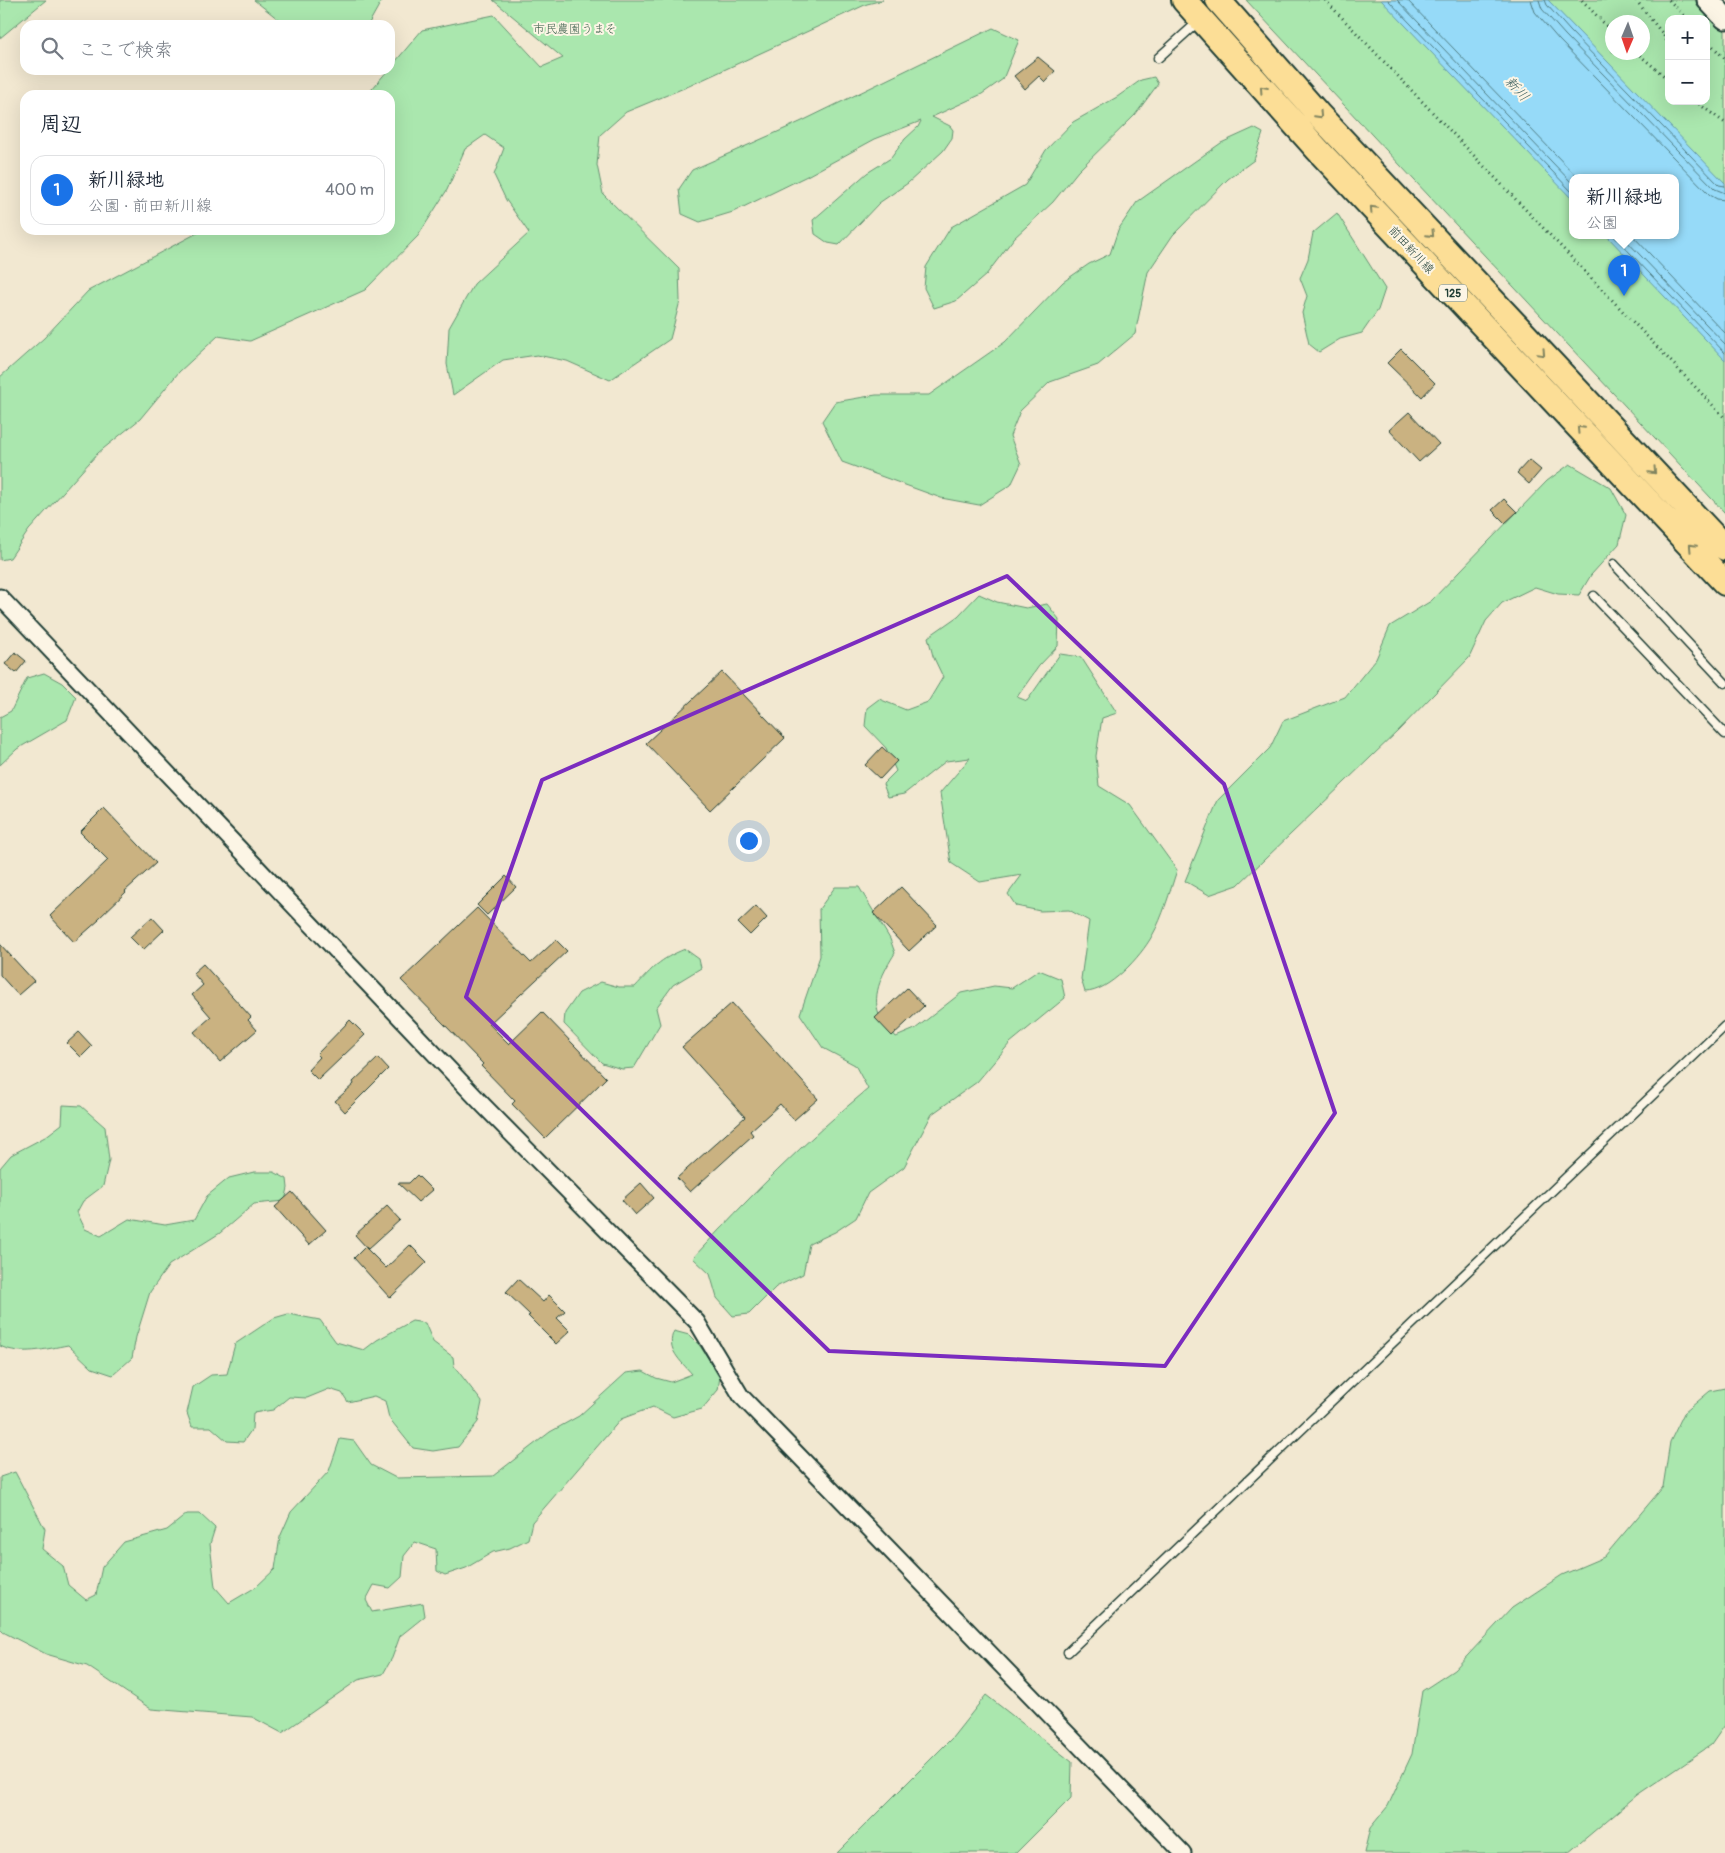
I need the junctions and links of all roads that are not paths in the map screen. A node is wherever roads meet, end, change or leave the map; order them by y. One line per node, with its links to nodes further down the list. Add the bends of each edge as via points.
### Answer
1 (1184, 0): 5 (main road, 前田新川線 / 125)
2 (1218, 0): 7 (main road, 前田新川線 / 125, one-way to 7, via 1318,114)
3 (1708, 0): 4 (street)
4 (1725, 18)
5 (1201, 19): 6 (lane); 9 (main road, 前田新川線 / 125, one-way to 5, via 1317,149)
6 (1158, 58)
7 (1725, 548)
8 (1614, 564): 12 (lane)
9 (1725, 583)
10 (0, 596): 16 (street, via 484,1106 697,1322 741,1396)
11 (1594, 596): 13 (lane)
12 (1725, 683)
13 (1725, 734)
14 (1725, 1026): 15 (lane)
15 (1068, 1652)
16 (1183, 1853)

